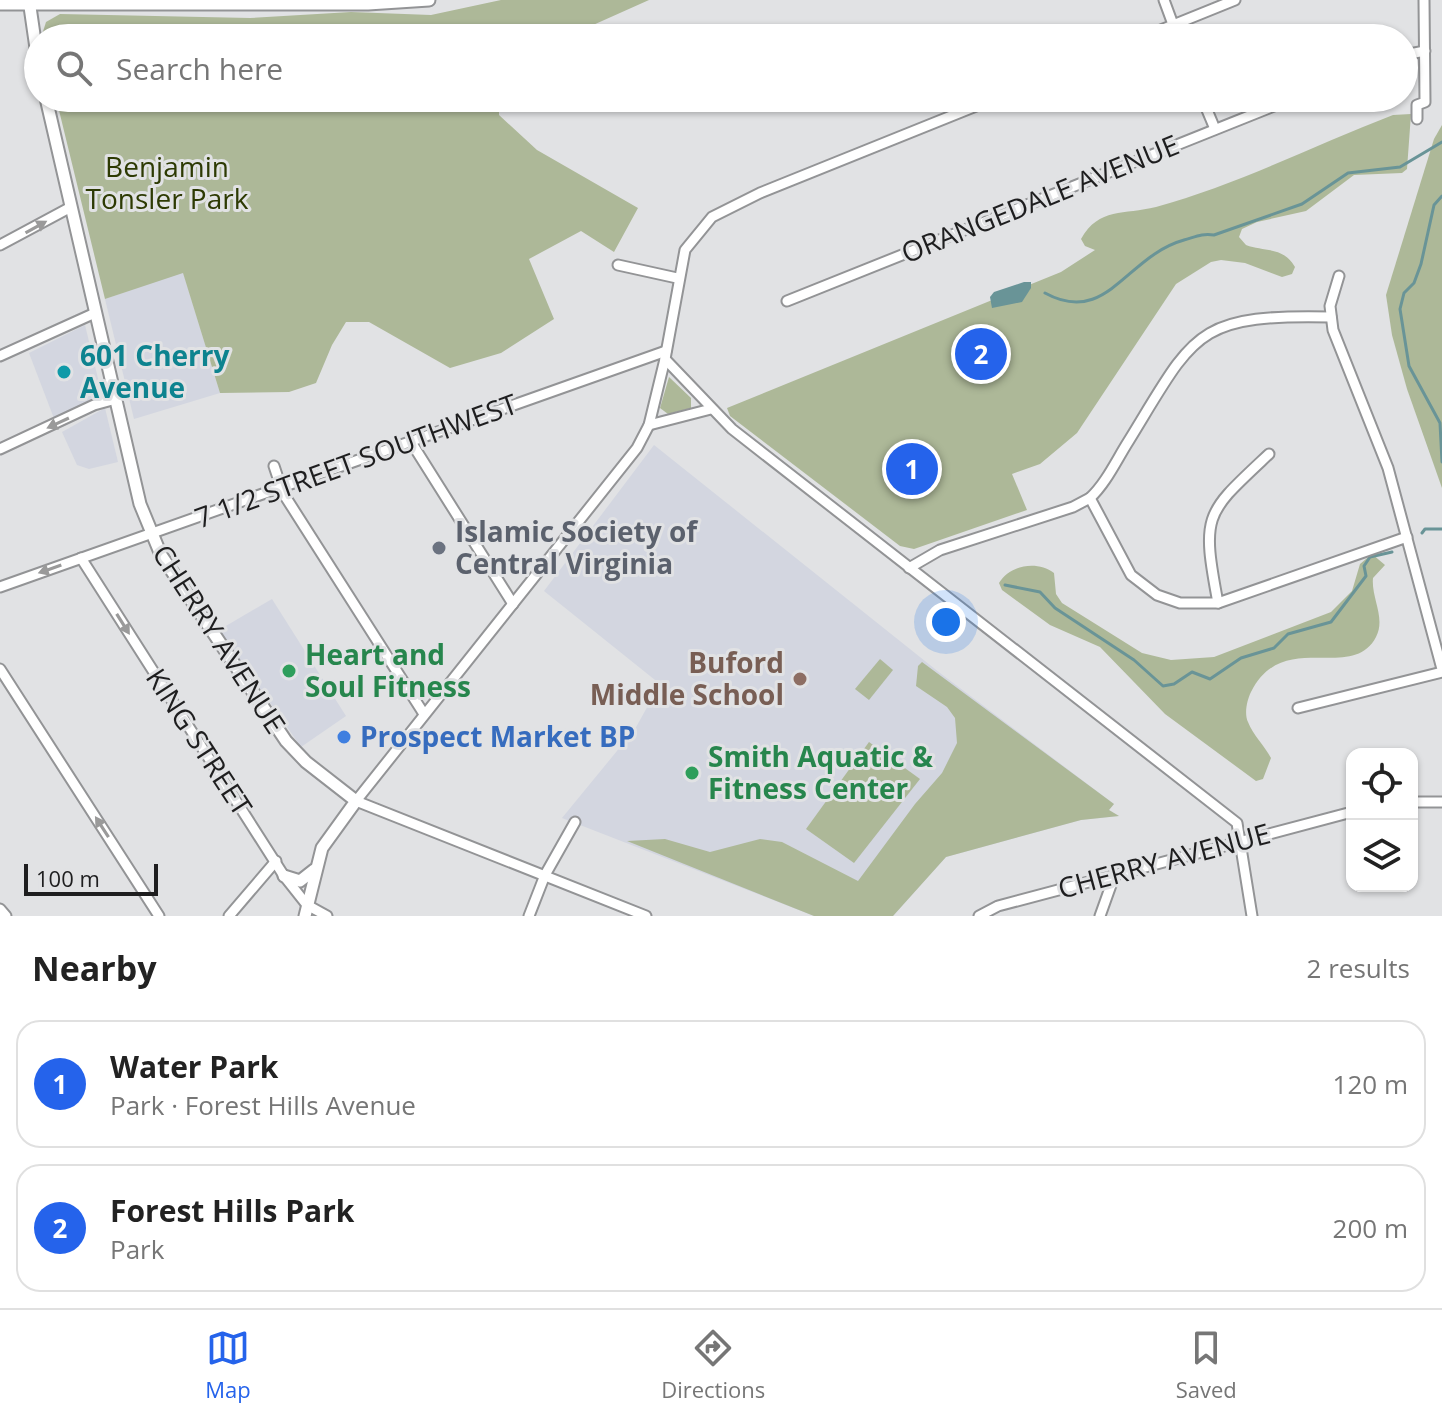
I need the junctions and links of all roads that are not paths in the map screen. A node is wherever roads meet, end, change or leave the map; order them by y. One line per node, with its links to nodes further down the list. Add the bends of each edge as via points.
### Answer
1 (429, 0): 6 (main road)
2 (1164, 0): 9 (street)
3 (1235, 0): 10 (street)
4 (1424, 0): 11 (street)
5 (29, 2): 6 (main road); 7 (main road); 8 (main road)
6 (220, 2)
7 (0, 4)
8 (32, 24)
9 (1173, 24)
10 (1175, 24)
11 (1425, 51): 12 (street); 13 (street, via 1425,102)
12 (1418, 52)
13 (1418, 105)
14 (49, 112): 21 (main road, CHERRY AVENUE)
15 (962, 112): 25 (street, via 725,209 692,238)
16 (1208, 112): 20 (street)
17 (1258, 112): 20 (street, ORANGEDALE AVENUE)
18 (1417, 112): 19 (street)
19 (1417, 119)
20 (1215, 129): 26 (street, ORANGEDALE AVENUE)
21 (71, 207): 22 (street, one-way to 21); 27 (main road, CHERRY AVENUE)
22 (0, 245)
23 (618, 265): 25 (street)
24 (1339, 276): 28 (street)
25 (677, 278): 29 (street)
26 (787, 301)
27 (95, 313): 30 (street); 31 (main road, CHERRY AVENUE)
28 (1331, 317): 39 (street, via 1241,320 1204,335 1177,363); 41 (street, via 1384,456)
29 (666, 355): 32 (street); 33 (street); 34 (street, 7 1/2 STREET SOUTHWEST)
30 (0, 356)
31 (116, 399): 35 (street, one-way to 35); 40 (main road, CHERRY AVENUE)
32 (711, 409): 33 (street); 43 (street)
33 (649, 425): 46 (street, via 613,482)
34 (411, 442): 38 (street, 7 1/2 STREET SOUTHWEST); 46 (street)
35 (0, 449)
36 (1269, 454): 45 (street, via 1220,500 1211,518)
37 (274, 466): 38 (street)
38 (281, 488): 40 (street, 7 1/2 STREET SOUTHWEST); 50 (street)
39 (1090, 498): 43 (street, via 940,550); 45 (street, via 1118,555 1145,588 1180,603)
40 (150, 534): 42 (street, 7 1/2 STREET SOUTHWEST); 51 (main road, CHERRY AVENUE, via 286,741)
41 (1407, 537): 45 (street); 48 (street)
42 (81, 558): 44 (street, 7 1/2 STREET SOUTHWEST, one-way to 44); 57 (street, KING STREET, one-way to 57)
43 (909, 568): 56 (street, via 1237,823)
44 (0, 587)
45 (1218, 603)
46 (513, 604): 50 (street)
47 (0, 669): 65 (street, one-way to 47)
48 (1442, 670): 49 (street)
49 (1298, 708)
50 (424, 714): 51 (street)
51 (356, 801): 58 (main road, via 332,830); 60 (street, CHERRY AVENUE)
52 (1418, 802): 53 (street)
53 (1442, 802)
54 (1346, 814): 56 (street, CHERRY AVENUE)
55 (575, 822): 60 (street)
56 (1242, 840): 59 (street, CHERRY AVENUE); 72 (street)
57 (276, 861): 61 (street, KING STREET); 66 (street)
58 (314, 869): 61 (main road, via 300,881); 63 (main road)
59 (1115, 874): 70 (street, CHERRY AVENUE); 71 (street)
60 (545, 875): 68 (street); 69 (street, CHERRY AVENUE)
61 (284, 876): 63 (street, KING STREET)
62 (0, 909): 64 (street)
63 (306, 910): 67 (street, KING STREET)
64 (6, 916)
65 (159, 916)
66 (229, 916)
67 (327, 916)
68 (529, 916)
69 (646, 916)
70 (979, 916)
71 (1100, 916)
72 (1252, 916)

